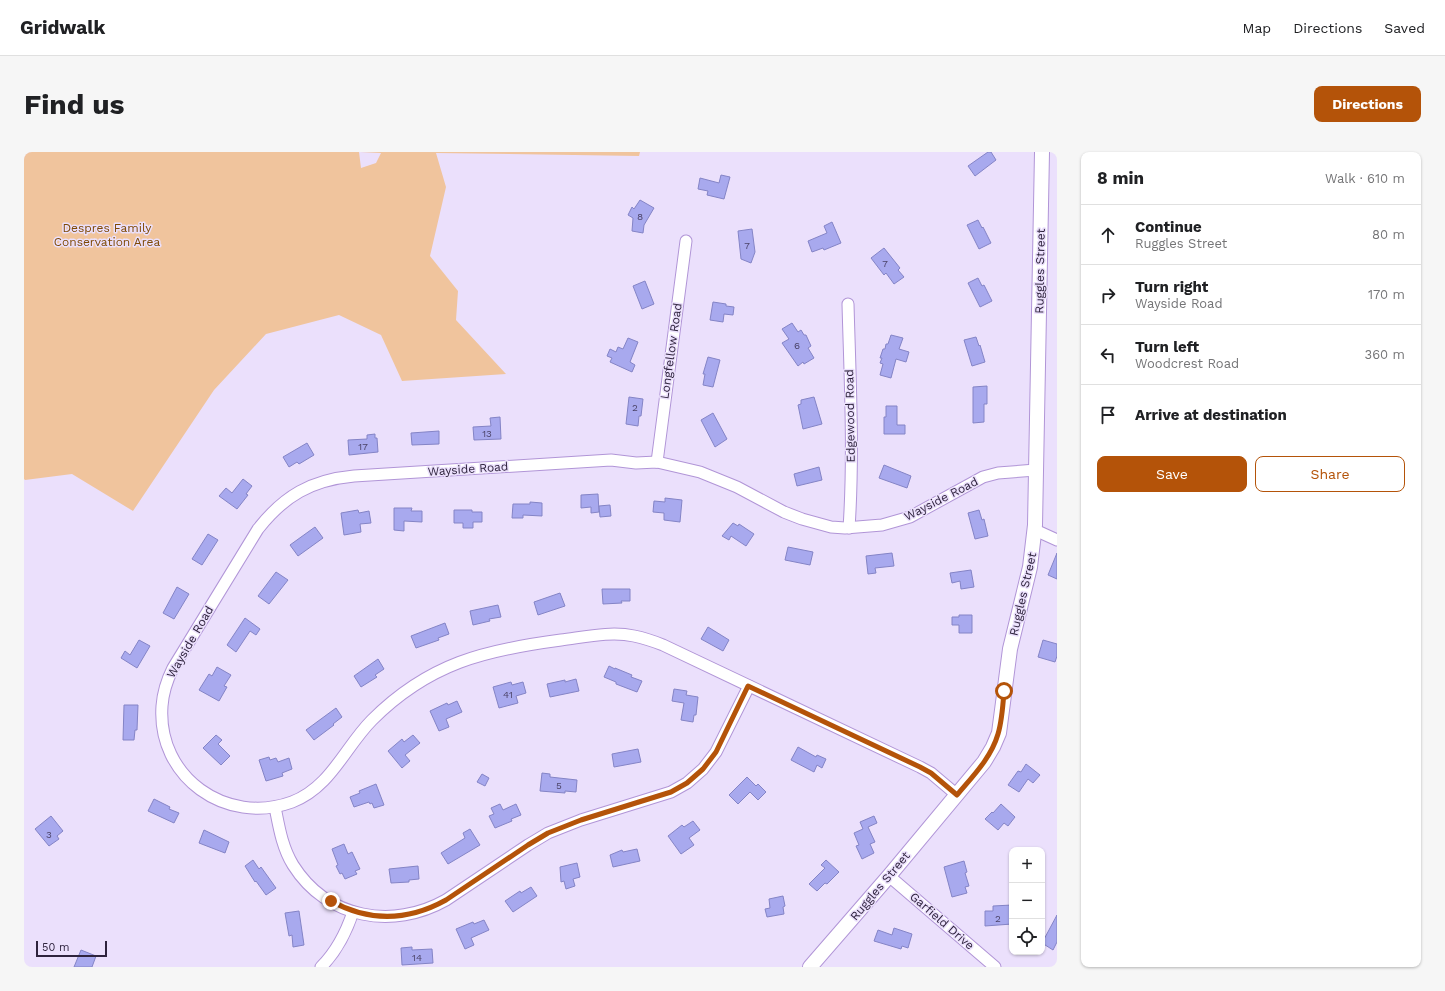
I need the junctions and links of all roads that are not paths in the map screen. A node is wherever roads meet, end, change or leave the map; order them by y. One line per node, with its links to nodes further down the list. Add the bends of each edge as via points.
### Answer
1 (1042, 152): 5 (street, Ruggles Street)
2 (686, 241): 4 (street, Longfellow Road)
3 (848, 304): 6 (street, Edgewood Road, via 851,425)
4 (656, 462): 6 (street, Wayside Road, via 700,472 802,519 831,527); 11 (street, Wayside Road, via 611,460 338,478 323,481 280,504 258,530 173,668 167,680 162,705 166,744 178,767 196,786 230,805 256,809)
5 (1036, 470): 6 (street, Wayside Road, via 998,473 983,477 910,517 882,526); 7 (street, Ruggles Street)
6 (849, 528)
7 (1035, 530): 8 (street); 10 (street, Ruggles Street, via 1030,567 1010,649 999,733 984,762)
8 (1057, 540)
9 (748, 686): 10 (street, Wayside Road, via 920,767); 11 (street, Wayside Road, via 663,645 633,635 600,635 493,651 450,665 400,696 371,720 335,769 317,788 294,801); 13 (street, via 716,752 703,769 679,788 548,833 446,900 425,910 414,914 390,916)
10 (957, 795): 12 (street, Ruggles Street)
11 (275, 807): 13 (street, via 284,845 299,873 322,895)
12 (889, 876): 15 (street, Ruggles Street); 16 (street, Garfield Drive)
13 (353, 912): 14 (street, via 338,946)
14 (320, 967)
15 (810, 967)
16 (995, 967)

